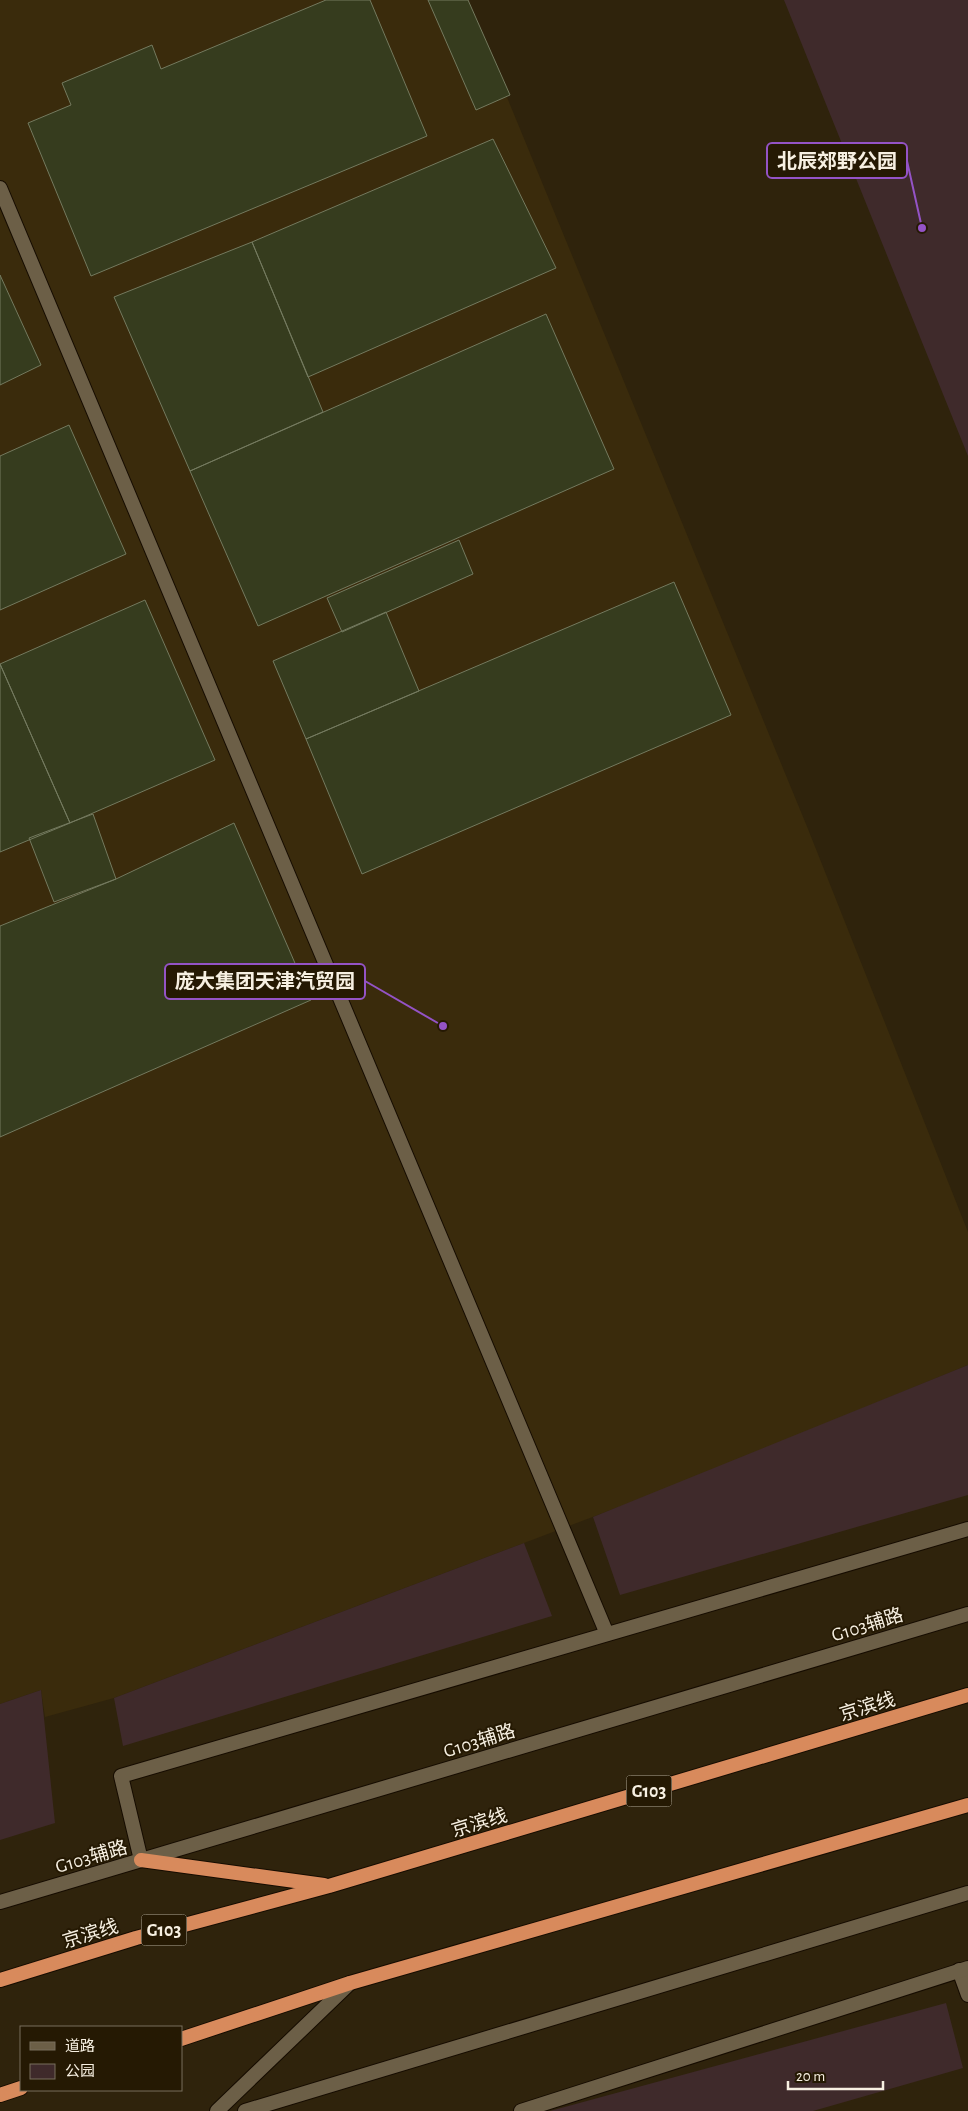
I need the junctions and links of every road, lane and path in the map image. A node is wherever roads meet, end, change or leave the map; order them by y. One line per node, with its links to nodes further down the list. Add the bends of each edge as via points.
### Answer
1 (0, 188): 4 (street)
2 (968, 1529): 4 (street)
3 (968, 1614): 7 (street, G103辅路)
4 (607, 1634): 7 (street, via 122,1776)
5 (968, 1695): 8 (highway, 京滨线 / G103)
6 (968, 1805): 13 (highway)
7 (142, 1860): 8 (highway); 10 (street, G103辅路)
8 (329, 1886): 12 (highway, 京滨线 / G103, via 136,1938)
9 (968, 1893): 19 (street)
10 (0, 1902)
11 (964, 1969): 14 (street); 20 (street)
12 (0, 1980)
13 (350, 1983): 15 (highway); 18 (street)
14 (968, 1995)
15 (182, 2039)
16 (20, 2088): 17 (highway)
17 (0, 2094)
18 (217, 2111)
19 (245, 2111)
20 (521, 2111)

